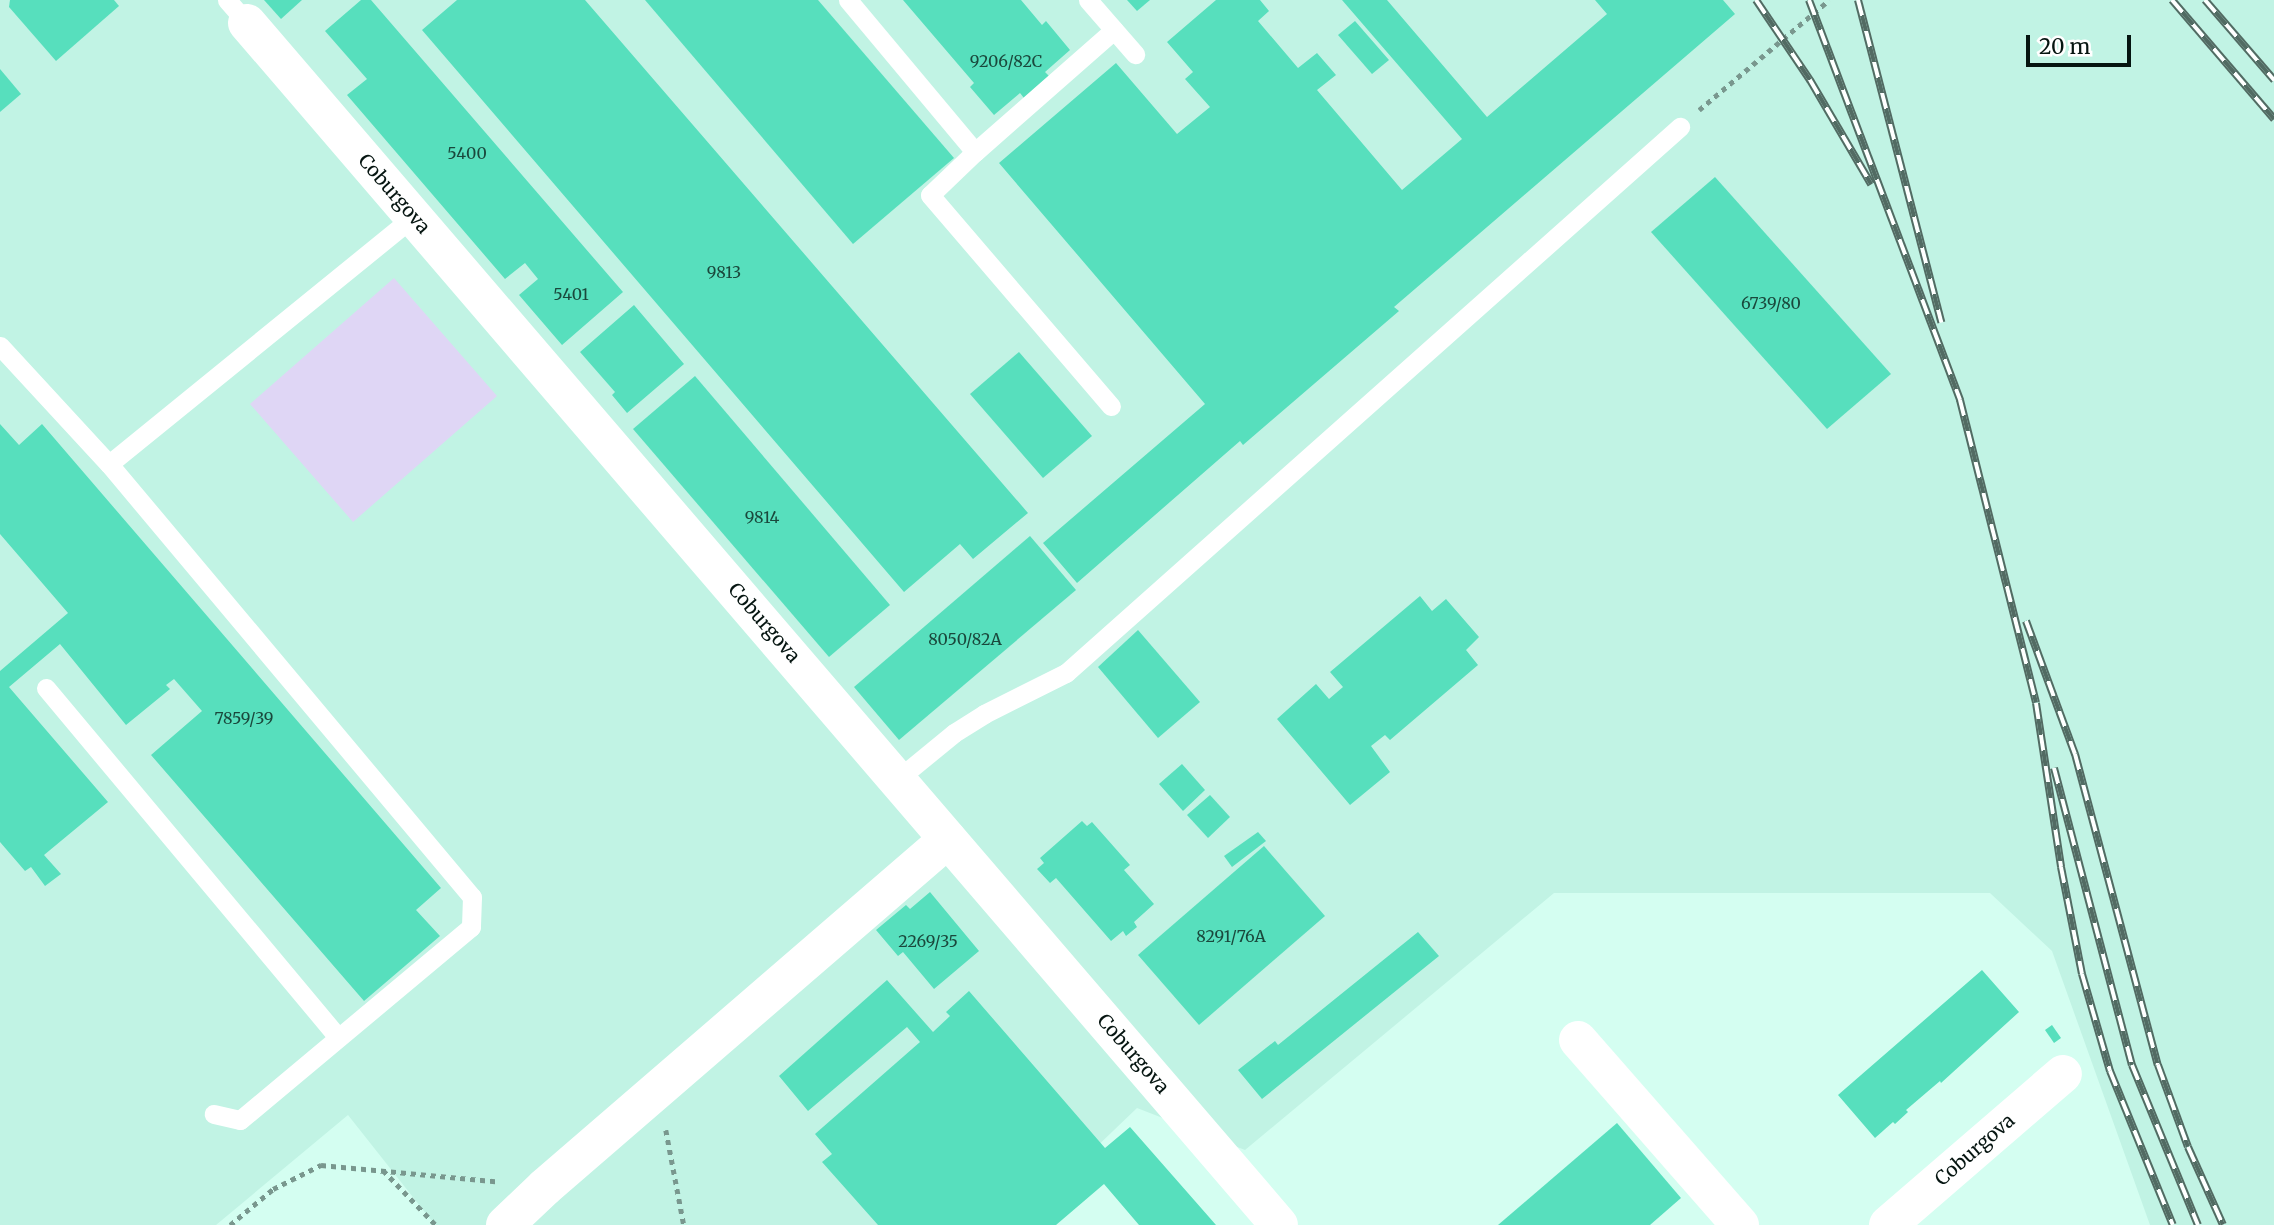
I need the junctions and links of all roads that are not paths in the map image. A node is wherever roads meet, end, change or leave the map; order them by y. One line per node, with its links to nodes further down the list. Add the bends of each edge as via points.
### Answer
1 (848, 0): 7 (lane)
2 (1088, 0): 4 (lane)
3 (237, 12): 8 (street, Coburgova)
4 (1114, 30): 5 (lane); 7 (lane)
5 (1135, 54)
6 (1680, 127): 13 (lane, via 1066,673 984,714)
7 (975, 152): 10 (lane, via 930,195)
8 (414, 216): 11 (lane); 13 (street, Coburgova)
9 (0, 346): 11 (lane)
10 (1111, 405)
11 (109, 464): 15 (lane, via 472,897 471,927)
12 (46, 688): 15 (lane)
13 (898, 779): 14 (street, Coburgova)
14 (948, 839): 19 (street); 20 (street, Coburgova)
15 (338, 1037): 18 (lane, via 240,1120)
16 (1577, 1040): 21 (street)
17 (2063, 1074): 22 (street, Coburgova)
18 (214, 1114)
19 (505, 1225)
20 (1279, 1225)
21 (1740, 1225)
22 (1888, 1225)

